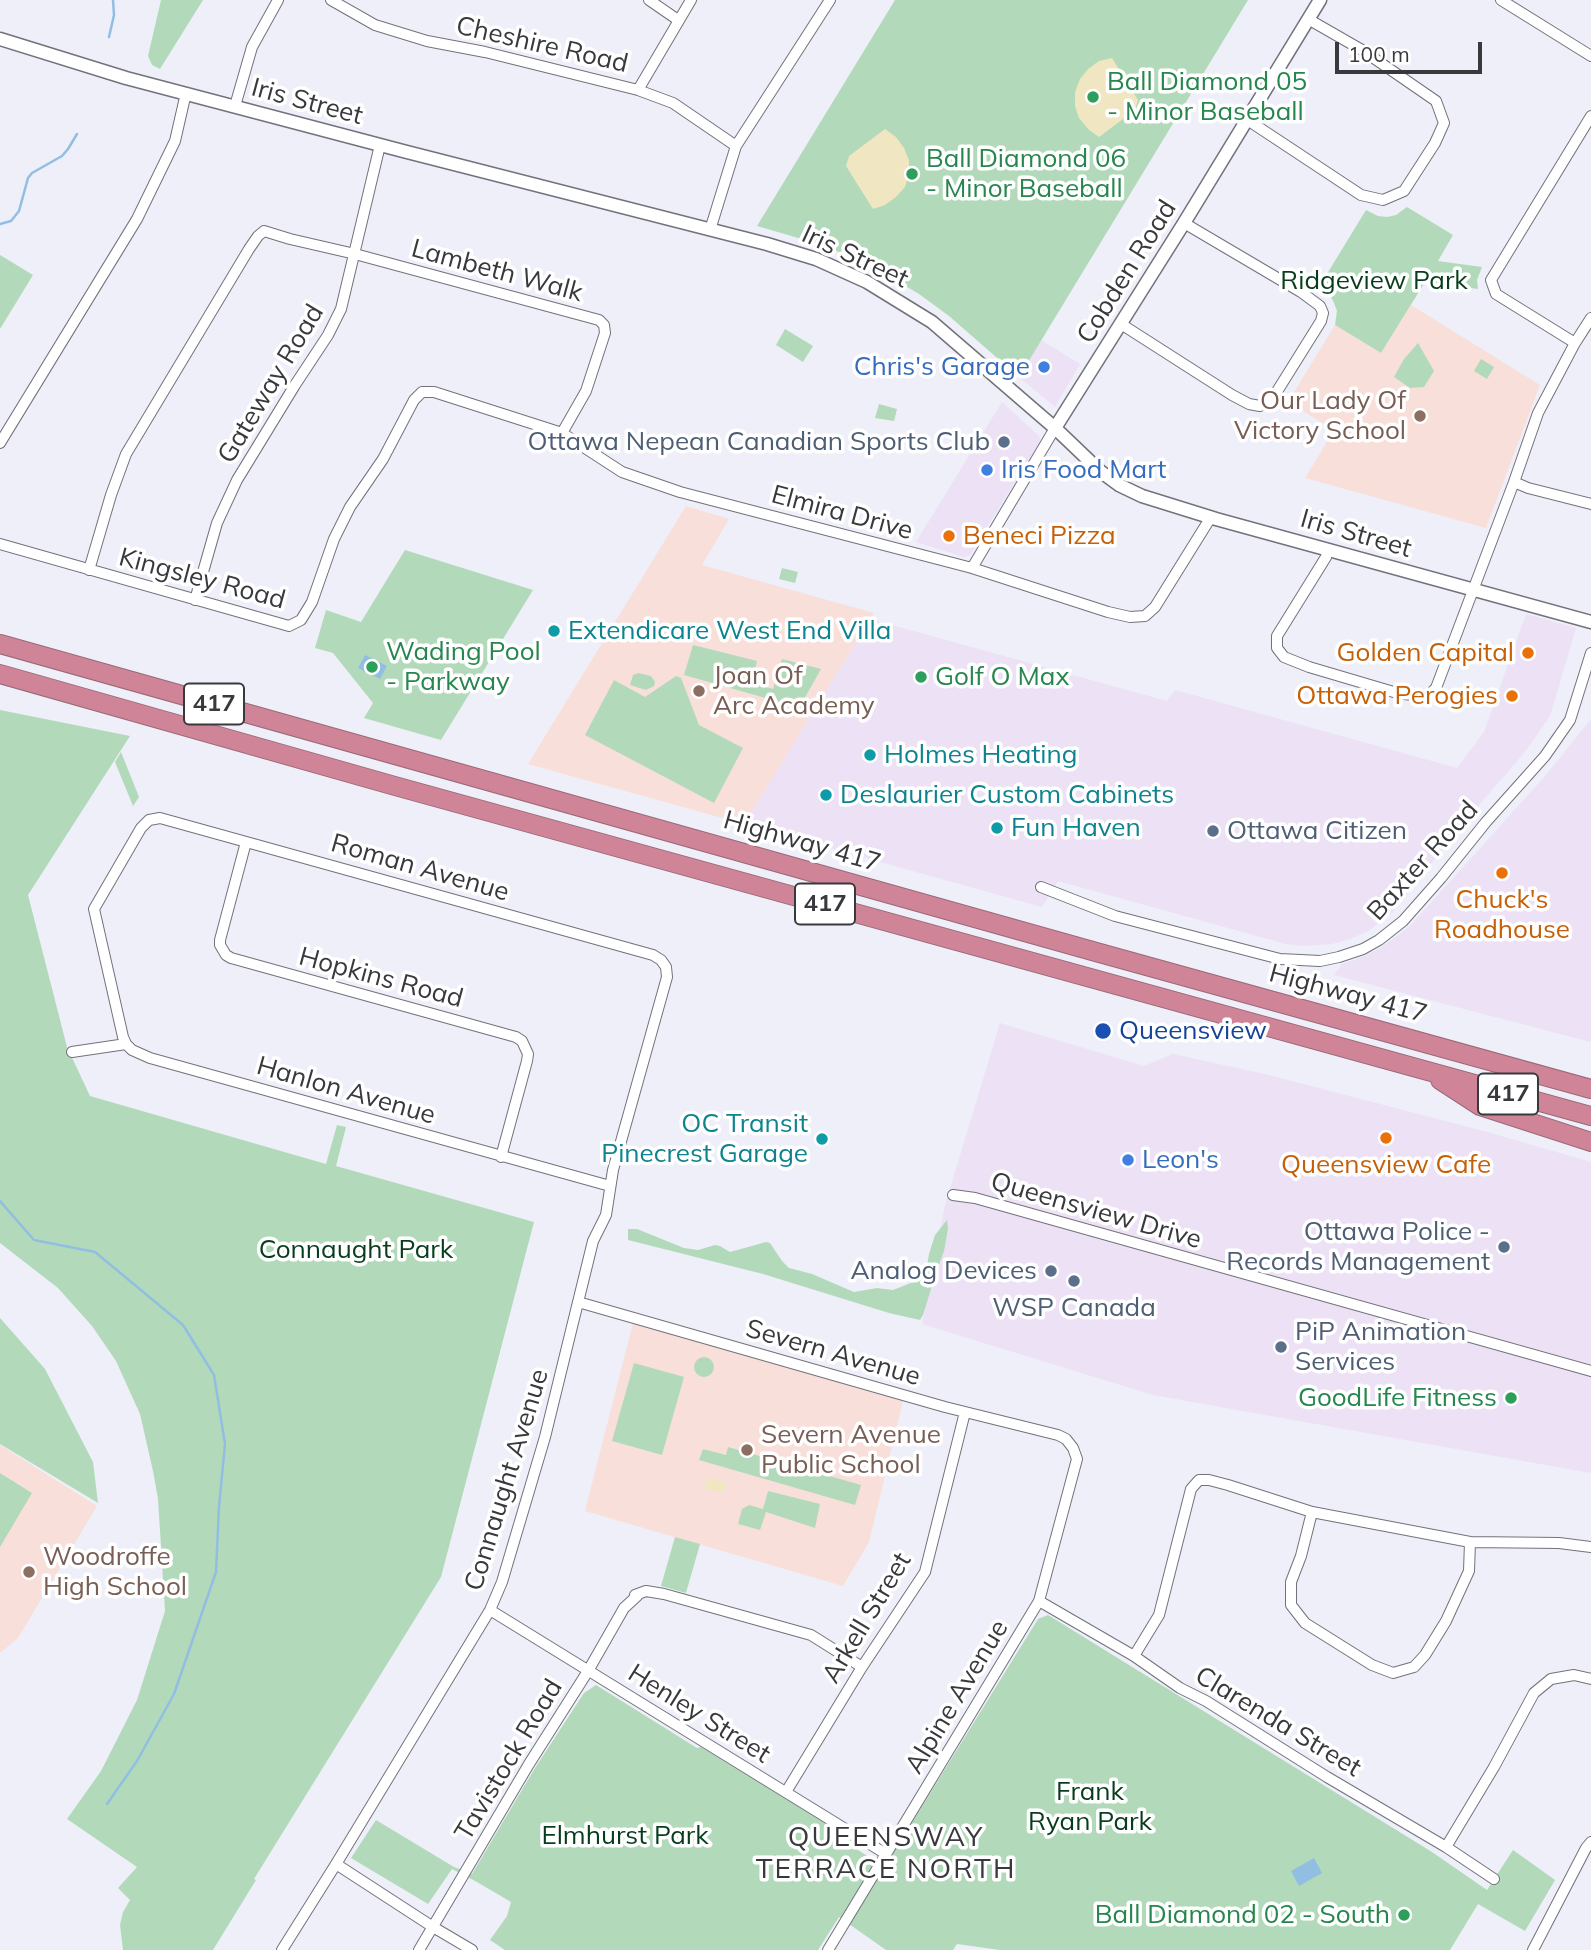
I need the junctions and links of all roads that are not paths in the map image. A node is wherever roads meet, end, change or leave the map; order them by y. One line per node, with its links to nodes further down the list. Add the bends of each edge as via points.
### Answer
1 (278, 0): 14 (street, via 252,47)
2 (331, 0): 12 (street, Cheshire Road, via 375,24 428,41)
3 (649, 0): 9 (street)
4 (691, 0): 9 (street)
5 (830, 0): 18 (street)
6 (1320, 0): 8 (street, Cobden Road)
7 (1501, 0): 11 (street)
8 (1308, 19): 16 (street, Cobden Road); 16 (street, via 1436,101 1444,123 1434,143 1404,191 1383,200 1361,195)
9 (678, 20): 12 (street)
10 (0, 39): 13 (street, Iris Street)
11 (1591, 55)
12 (638, 90): 18 (street, Cheshire Road, via 673,103)
13 (186, 93): 14 (street, Iris Street); 28 (street, via 175,141 137,219)
14 (234, 106): 17 (street, Iris Street)
15 (1591, 116): 24 (street, via 1492,280 1496,294)
16 (1246, 119): 19 (street, Cobden Road)
17 (380, 145): 20 (street, Iris Street); 21 (street, Gateway Road)
18 (736, 146): 20 (street)
19 (1184, 223): 23 (street, Cobden Road); 23 (street, via 1301,292 1320,306 1321,321 1276,393 1260,405 1232,395)
20 (710, 230): 26 (street, Iris Street, via 817,259 867,282 932,322)
21 (355, 254): 27 (street, Lambeth Walk, via 599,320 605,333 586,391); 35 (street, Lambeth Walk, via 264,231 258,236 126,454); 37 (street, Gateway Road, via 337,317 237,480 217,523)
22 (1591, 318): 24 (street)
23 (1121, 324): 26 (street, Cobden Road)
24 (1575, 343): 29 (street, via 1538,412)
25 (425, 392): 27 (street, Elmira Drive); 37 (street, Kingsley Road, via 414,401 350,507 301,620 289,626)
26 (1055, 428): 31 (street, Iris Street, via 1119,485); 34 (street, Cobden Road)
27 (562, 433): 34 (street, Elmira Drive, via 622,472 680,492)
28 (0, 443)
29 (1514, 482): 30 (street); 36 (street)
30 (1591, 504)
31 (1211, 517): 33 (street, Iris Street); 34 (street, Elmira Drive, via 1155,607 1145,615 1108,612)
32 (0, 544): 35 (street, Kingsley Road)
33 (1328, 549): 36 (street, Iris Street); 36 (street, via 1277,636 1277,648 1284,657 1309,667 1385,689 1420,696 1436,688)
34 (972, 568)
35 (89, 570): 37 (street, Kingsley Road)
36 (1472, 590): 38 (street, Iris Street)
37 (195, 600)
38 (1591, 622)
39 (0, 644): 47 (highway, Highway 417 / 417)
40 (1591, 653): 43 (street, Baxter Road, via 1570,720 1545,755 1403,921 1363,949 1320,961 1280,959 1115,916)
41 (0, 674): 48 (highway, 417)
42 (246, 842): 44 (street, Roman Avenue, via 653,955 666,967); 45 (street, Roman Avenue, via 160,818 141,828 94,909); 53 (street, Hopkins Road, via 220,940 226,955 522,1041 527,1061)
43 (1041, 887)
44 (667, 977): 54 (street, Connaught Avenue)
45 (126, 1044): 46 (street); 53 (street, Hanlon Avenue, via 150,1058)
46 (72, 1052)
47 (1476, 1056): 49 (highway); 50 (highway, Highway 417 / 417)
48 (1426, 1071): 51 (highway, 417); 52 (highway, via 1480,1106)
49 (1591, 1079)
50 (1591, 1089)
51 (1591, 1116)
52 (1591, 1142)
53 (501, 1157): 54 (street, Hanlon Avenue)
54 (610, 1186): 56 (street, Connaught Avenue, via 606,1215 593,1241)
55 (953, 1195): 57 (street, Queensview Drive)
56 (578, 1302): 58 (street, Severn Avenue); 64 (street, Connaught Avenue, via 545,1437)
57 (1591, 1371)
58 (965, 1412): 59 (street, Severn Avenue, via 1058,1435); 66 (street, Arkell Street, via 926,1572)
59 (1073, 1448): 63 (street, Alpine Avenue, via 1077,1459)
60 (1312, 1511): 61 (street); 61 (street, via 1291,1582 1292,1605 1305,1623 1393,1673 1414,1667 1446,1621 1469,1571); 65 (street, via 1199,1480 1191,1489 1159,1615)
61 (1470, 1542): 62 (street)
62 (1591, 1547)
63 (1039, 1601): 65 (street, Clarenda Street); 72 (street, Alpine Avenue)
64 (490, 1610): 67 (street, Henley Street); 73 (street, Connaught Avenue)
65 (1134, 1656): 71 (street, Clarenda Street)
66 (862, 1667): 67 (street, Tavistock Road, via 811,1635 646,1591 635,1595 624,1608); 69 (street, Arkell Street)
67 (588, 1671): 69 (street, Henley Street); 75 (street, Tavistock Road)
68 (1591, 1679): 71 (street, via 1574,1675 1552,1679 1534,1693)
69 (786, 1792): 72 (street, Henley Street)
70 (1591, 1842): 80 (street)
71 (1446, 1847): 74 (street, Clarenda Street)
72 (887, 1854): 79 (street, Alpine Avenue)
73 (336, 1864): 75 (street); 76 (street, Connaught Avenue)
74 (1494, 1879)
75 (433, 1927): 77 (street, Tavistock Road); 78 (street)
76 (282, 1950)
77 (419, 1950)
78 (472, 1950)
79 (828, 1950)
80 (1533, 1950)

